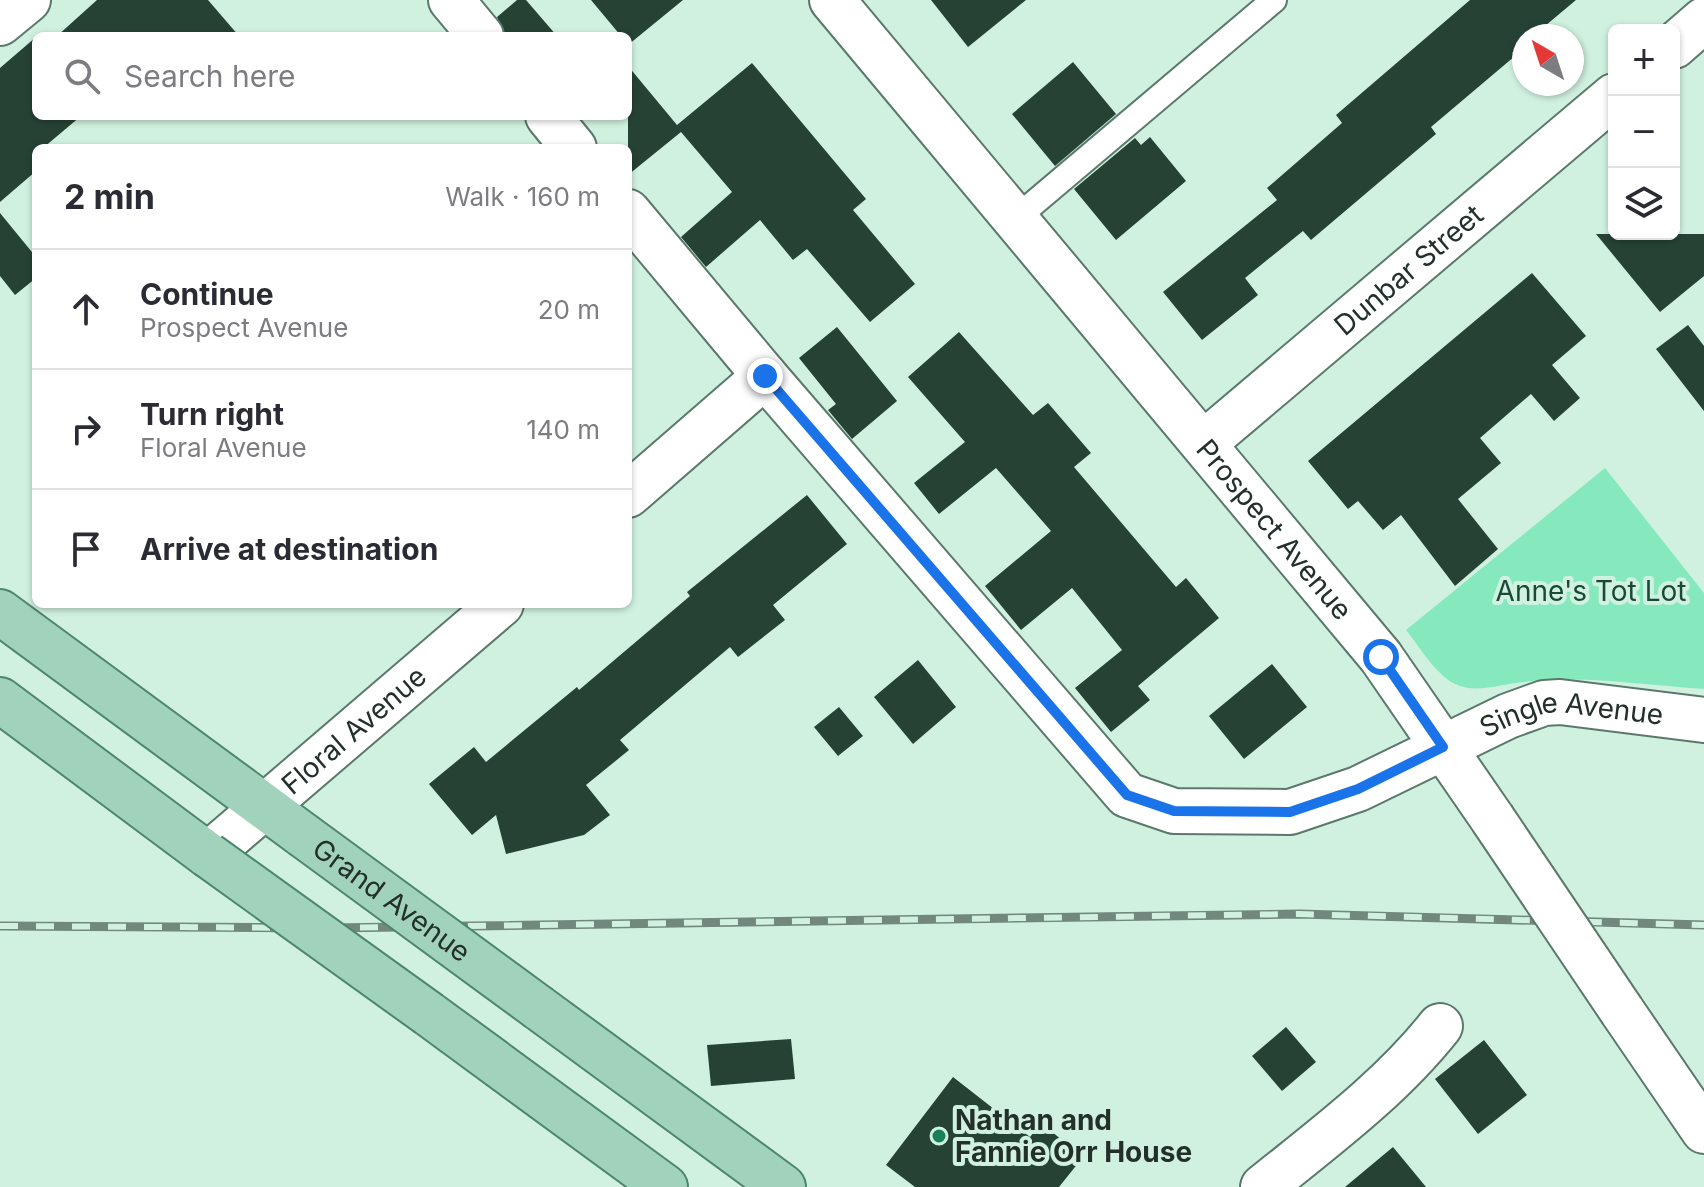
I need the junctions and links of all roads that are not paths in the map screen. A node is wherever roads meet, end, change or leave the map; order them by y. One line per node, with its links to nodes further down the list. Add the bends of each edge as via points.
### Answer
1 (28, 0): 6 (street)
2 (451, 0): 7 (street)
3 (832, 0): 13 (street, Prospect Avenue)
4 (1274, 0): 13 (lane)
5 (1704, 20): 8 (street)
6 (0, 23)
7 (478, 32)
8 (1680, 41)
9 (1608, 101): 15 (street, Dunbar Street)
10 (551, 120): 11 (street)
11 (571, 144)
12 (632, 217): 14 (street)
13 (1015, 219): 15 (street, Prospect Avenue)
14 (765, 376): 16 (street); 21 (street, via 1127,795 1174,811 1290,812 1358,789)
15 (1204, 443): 21 (street, Prospect Avenue, via 1381,657)
16 (632, 492)
17 (496, 608): 22 (street, Floral Avenue)
18 (0, 612): 22 (main road, Grand Avenue)
19 (0, 700): 23 (main road)
20 (1704, 720): 21 (street, Single Avenue, via 1544,703)
21 (1443, 747): 25 (street, Prospect Avenue, bridge)
22 (265, 808): 23 (street, Floral Avenue); 27 (main road, Grand Avenue, bridge)
23 (208, 855): 26 (main road, bridge)
24 (1440, 1026): 28 (street, via 1381,1088)
25 (1704, 1131)
26 (665, 1187)
27 (783, 1187)
28 (1263, 1187)

